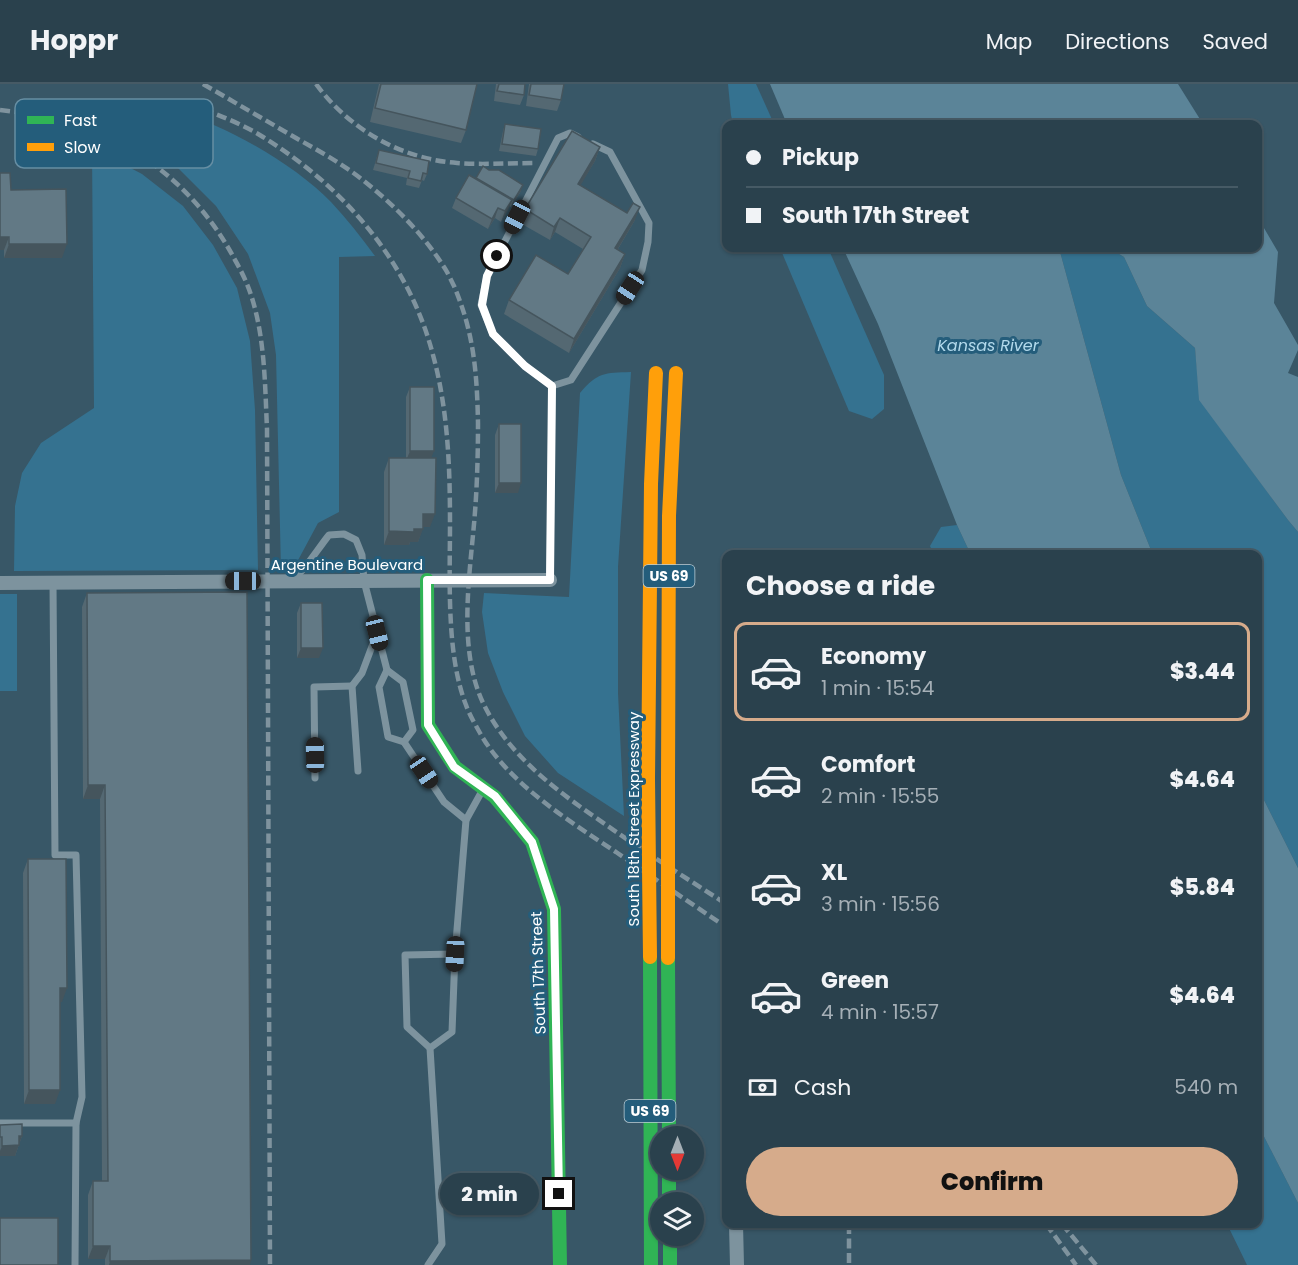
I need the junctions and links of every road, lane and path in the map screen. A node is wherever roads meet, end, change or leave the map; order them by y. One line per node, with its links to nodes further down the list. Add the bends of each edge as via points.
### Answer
1 (656, 373): 28 (main road, South 18th Street Expressway / US 69, bridge, via 648,779)
2 (676, 373): 22 (main road, US 69, bridge, via 669,516)
3 (552, 386): 3 (lane, via 493,334 482,305 487,276 558,138 570,133 610,152 649,223 648,242 642,270 571,380); 6 (lane)
4 (364, 580): 5 (street, Argentine Boulevard); 7 (street, Argentine Boulevard); 7 (lane, via 356,540 344,534 329,535); 10 (lane)
5 (427, 580): 6 (street, Argentine Boulevard); 16 (main road, South 17th Street, via 428,725 454,767)
6 (550, 580)
7 (292, 581): 8 (street, Argentine Boulevard)
8 (53, 582): 9 (street, Argentine Boulevard); 21 (lane, via 55,855 76,855 82,1097)
9 (0, 583)
10 (377, 633): 11 (lane); 12 (lane, via 362,672)
11 (387, 670): 13 (lane, via 403,682 413,730); 13 (lane, via 379,687 388,737)
12 (352, 686): 14 (lane); 15 (lane, via 314,687)
13 (404, 742): 17 (lane, via 444,802)
14 (358, 771)
15 (315, 778)
16 (484, 789): 17 (lane); 27 (main road, South 17th Street, via 495,796 532,842 554,909)
17 (466, 820): 18 (lane)
18 (455, 954): 19 (lane, via 452,1032); 19 (lane, via 405,955 406,1027)
19 (430, 1048): 26 (lane, via 442,1244)
20 (0, 1123): 21 (lane)
21 (76, 1123): 25 (lane)
22 (669, 1126)
23 (736, 1228): 30 (street)
24 (670, 1246): 29 (main road)
25 (75, 1265)
26 (428, 1265)
27 (560, 1265)
28 (651, 1265)
29 (670, 1265)
30 (736, 1265)

